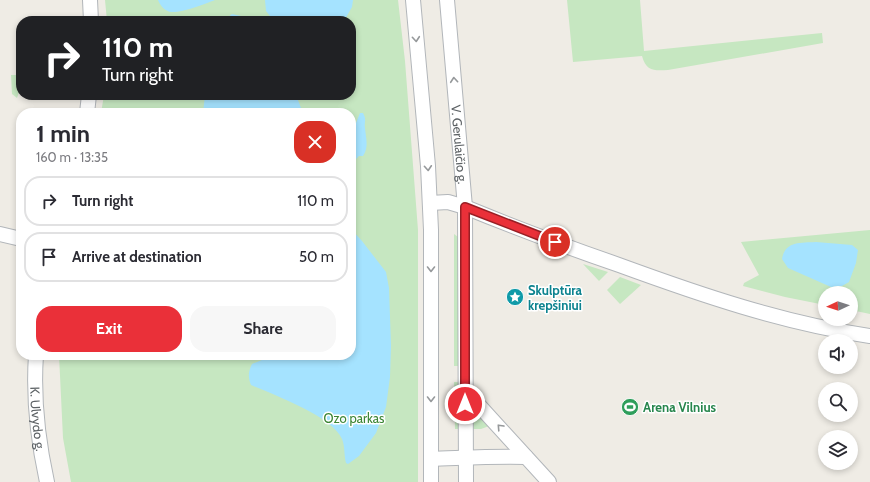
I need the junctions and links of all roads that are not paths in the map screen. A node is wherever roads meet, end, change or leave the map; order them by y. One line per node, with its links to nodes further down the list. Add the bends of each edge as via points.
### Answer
1 (90, 0): 4 (street)
2 (413, 0): 5 (street, one-way to 5)
3 (447, 0): 6 (street, V. Gerulaičio g., one-way to 3)
4 (91, 16)
5 (430, 203): 6 (street, via 448,202); 14 (street, one-way to 14)
6 (465, 207): 9 (street, via 656,280 729,304); 11 (street, V. Gerulaičio g.)
7 (0, 234): 8 (street)
8 (16, 238)
9 (870, 336)
10 (36, 360): 15 (street, K. Ulvydo g., via 38,419)
11 (465, 390): 12 (street, one-way to 11); 13 (street, V. Gerulaičio g.)
12 (526, 457): 13 (street); 18 (street)
13 (466, 458): 14 (street); 17 (street, V. Gerulaičio g.)
14 (431, 459): 16 (street)
15 (47, 482)
16 (431, 482)
17 (466, 482)
18 (549, 482)

